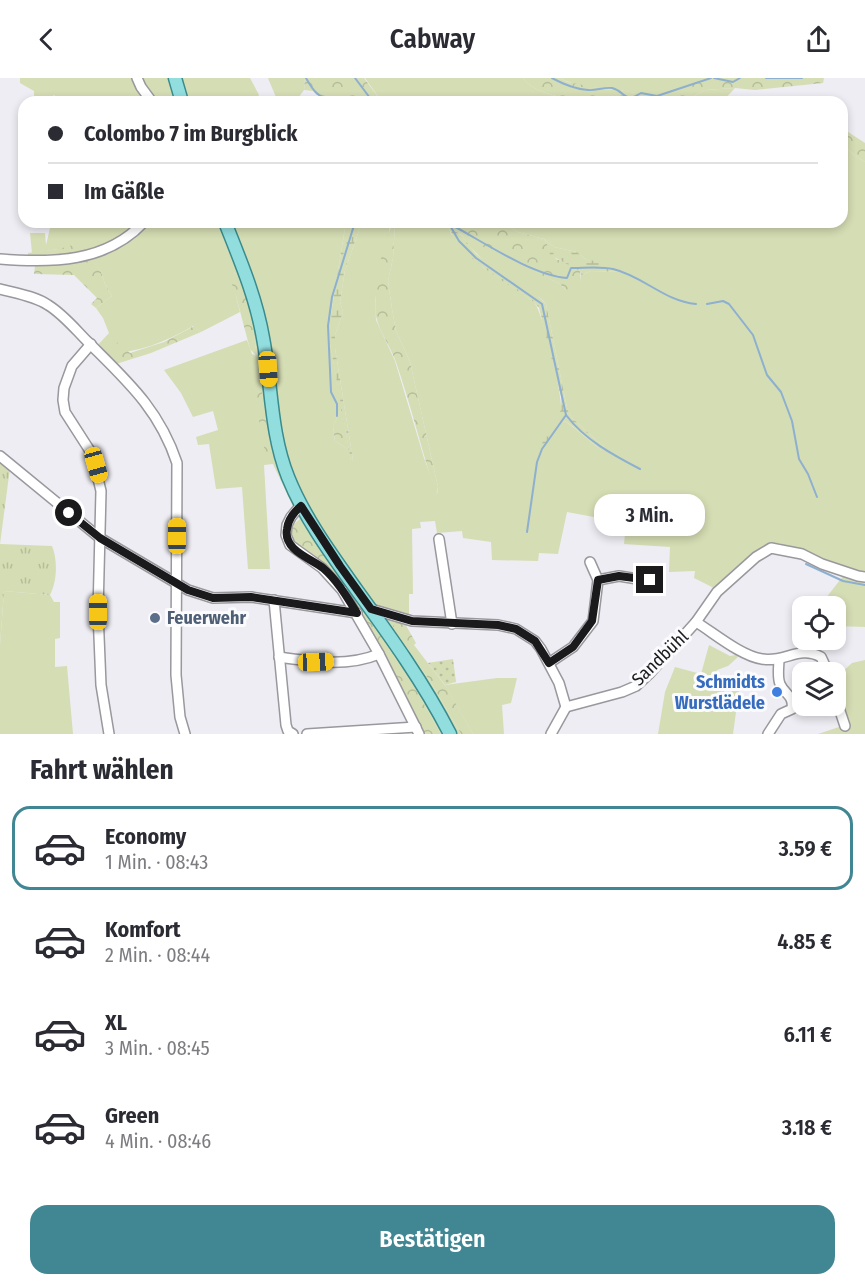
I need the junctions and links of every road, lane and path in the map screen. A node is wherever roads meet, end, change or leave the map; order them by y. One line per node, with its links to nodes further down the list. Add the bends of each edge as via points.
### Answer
1 (137, 78): 3 (street)
2 (175, 78): 4 (main road)
3 (148, 96)
4 (180, 96)
5 (138, 228): 7 (street, via 111,247 84,257 34,262)
6 (227, 228): 11 (main road, via 252,291 264,340 280,454)
7 (0, 259)
8 (0, 289): 9 (street, via 46,303)
9 (91, 344): 12 (street, via 72,366 63,400 65,412 92,454 99,478); 18 (street, via 128,381 169,438 177,463)
10 (0, 456): 12 (street)
11 (301, 506): 20 (main road); 21 (street, via 287,525 290,545 332,577)
12 (100, 538): 18 (street); 33 (street, via 101,685)
13 (439, 538): 23 (street)
14 (590, 562): 16 (street)
15 (865, 576): 22 (street, via 771,548 717,592)
16 (598, 580): 17 (street, via 619,576); 28 (street, via 592,621 573,647)
17 (650, 580)
18 (177, 582): 19 (street, via 213,598); 34 (street, via 177,696)
19 (274, 600): 21 (street); 25 (street)
20 (371, 609): 23 (street, via 412,621); 37 (main road)
21 (357, 613): 24 (street)
22 (696, 622): 26 (street, Sandbühl, via 748,656); 29 (street, Sandbühl, via 636,686)
23 (452, 624): 28 (street, via 516,629 535,641)
24 (380, 654): 25 (street, via 366,660 316,662); 32 (street)
25 (279, 657): 35 (street, via 286,725)
26 (779, 659): 27 (street, Sandbühl, via 811,652); 39 (street, via 780,684 793,705 781,714)
27 (823, 662)
28 (549, 663): 29 (street)
29 (566, 707): 38 (street)
30 (842, 716): 31 (street)
31 (845, 726)
32 (418, 731): 36 (street)
33 (110, 734)
34 (185, 734)
35 (293, 734)
36 (308, 734)
37 (450, 734)
38 (551, 734)
39 (768, 734)

